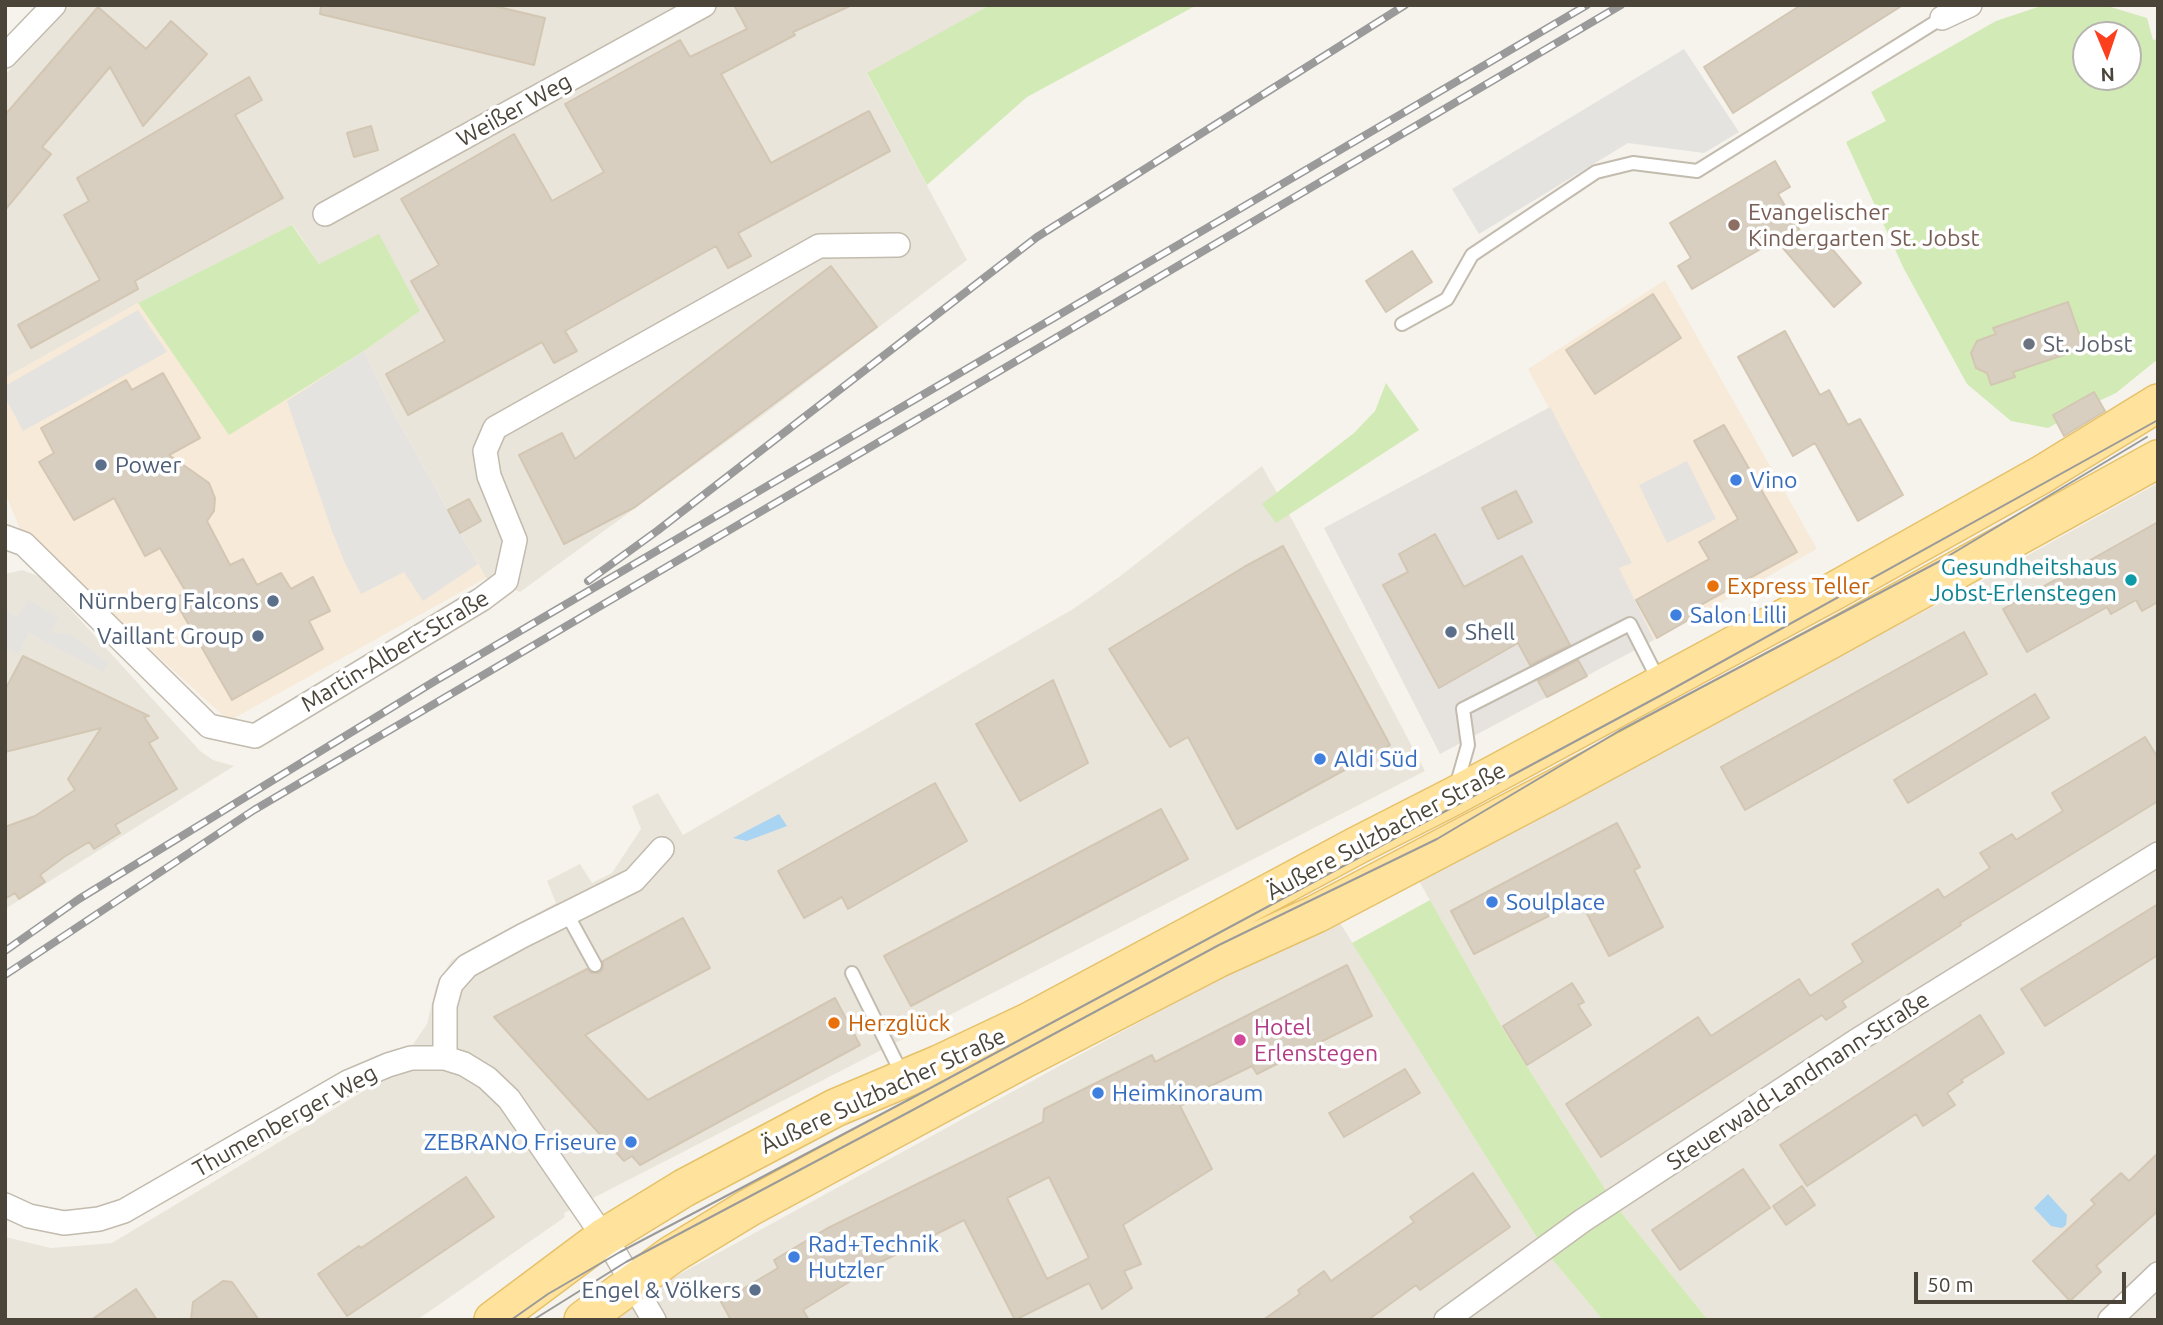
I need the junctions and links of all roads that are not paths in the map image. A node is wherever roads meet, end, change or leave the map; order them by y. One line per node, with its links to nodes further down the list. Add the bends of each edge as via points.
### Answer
1 (54, 5): 5 (street)
2 (704, 5): 6 (street, Weißer Weg)
3 (1970, 5): 4 (street)
4 (1942, 18): 8 (lane, via 1697,171 1633,163 1596,172 1472,255 1447,299)
5 (5, 56)
6 (325, 214)
7 (898, 245): 11 (street, Martin-Albert-Straße, via 819,246 495,428 485,451 489,475 515,540 506,581 255,736 209,726 24,544)
8 (1402, 324)
9 (2158, 403): 12 (main road, Äußere Sulzbacher Straße)
10 (2158, 459): 13 (main road, Äußere Sulzbacher Straße)
11 (5, 537)
12 (1929, 538): 13 (main road); 14 (main road, Äußere Sulzbacher Straße)
13 (1948, 575): 15 (main road, Äußere Sulzbacher Straße)
14 (1834, 591): 15 (main road); 16 (main road, Äußere Sulzbacher Straße)
15 (1857, 625): 20 (main road, Äußere Sulzbacher Straße, via 1558,787)
16 (1661, 684): 17 (main road, Äußere Sulzbacher Straße); 17 (lane, via 1630,624 1462,709 1468,746)
17 (1454, 796): 20 (main road, Äußere Sulzbacher Straße)
18 (662, 849): 21 (street, via 634,880)
19 (2158, 854): 33 (street, Steuerwald-Landmann-Straße, via 1821,1064 1581,1221)
20 (1306, 895): 25 (main road, Äußere Sulzbacher Straße); 29 (main road, Äußere Sulzbacher Straße, via 1217,959 911,1119 700,1236)
21 (567, 914): 22 (lane); 24 (street, via 467,966 451,984 445,1006)
22 (595, 965)
23 (852, 973): 25 (lane)
24 (445, 1058): 26 (street, Thumenberger Weg, via 411,1058 348,1082 124,1211 64,1223 29,1216); 27 (street, Thumenberger Weg, via 487,1078 509,1099)
25 (905, 1079): 27 (main road, Äußere Sulzbacher Straße, via 835,1108 684,1188)
26 (5, 1205)
27 (604, 1237): 29 (street, Thumenberger Weg); 30 (main road, Äußere Sulzbacher Straße)
28 (2158, 1274): 34 (street)
29 (632, 1282): 31 (main road, Äußere Sulzbacher Straße); 32 (street, Thumenberger Weg)
30 (494, 1320)
31 (583, 1320)
32 (654, 1320)
33 (1446, 1320)
34 (2110, 1320)

